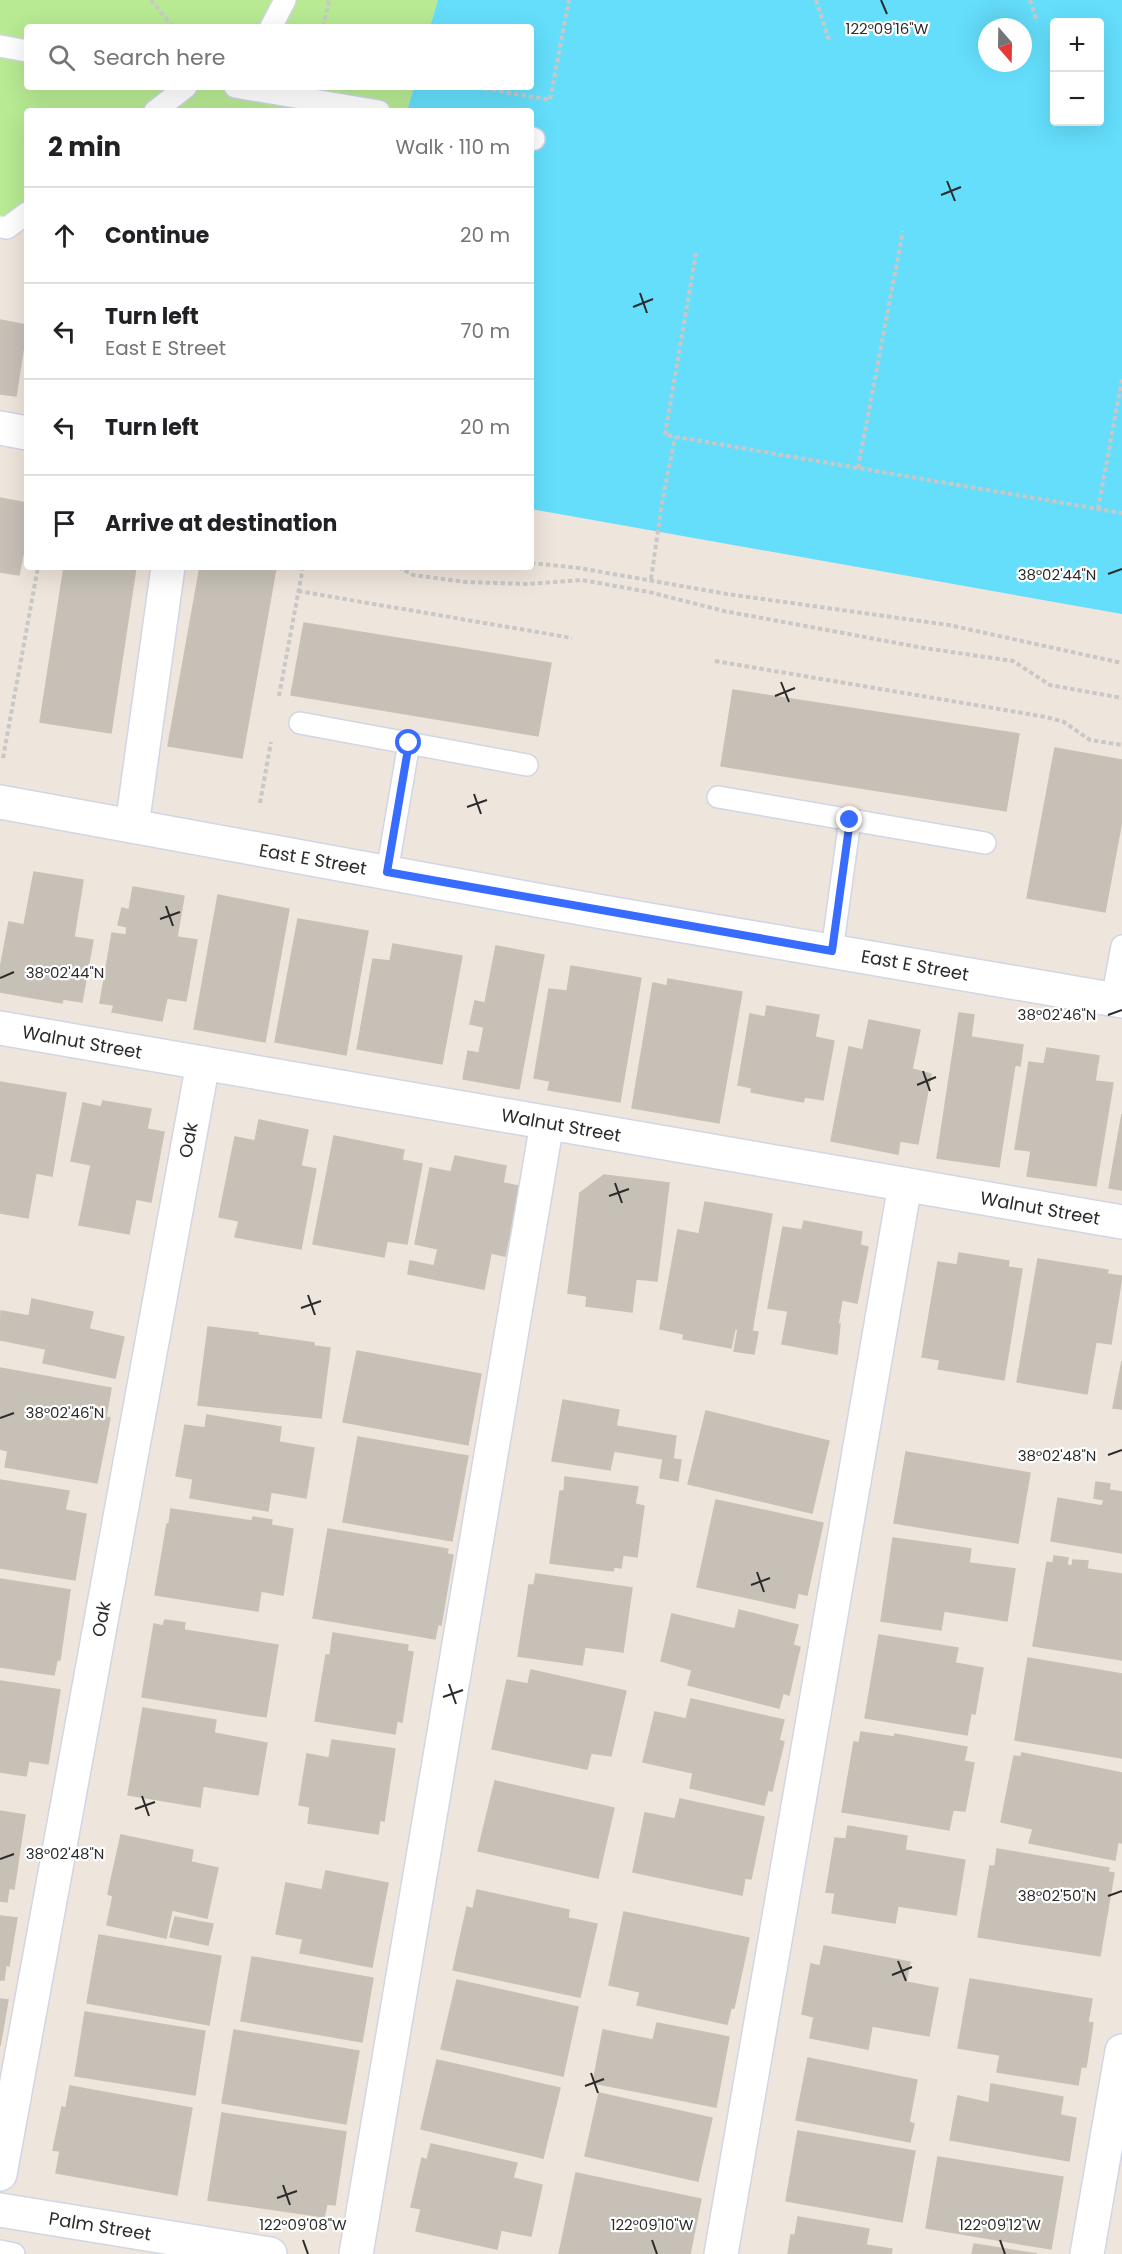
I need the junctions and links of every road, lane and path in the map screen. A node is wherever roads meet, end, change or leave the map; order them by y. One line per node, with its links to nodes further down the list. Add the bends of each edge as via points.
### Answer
1 (151, 0): 8 (path)
2 (285, 0): 9 (lane)
3 (329, 0): 10 (path)
4 (569, 0): 16 (path, via 550,100)
5 (816, 0): 11 (path)
6 (1030, 0): 7 (path)
7 (1037, 22)
8 (171, 24)
9 (273, 24)
10 (324, 24)
11 (830, 43)
12 (0, 46): 13 (lane)
13 (24, 50)
14 (182, 90): 17 (lane)
15 (253, 90): 18 (lane)
16 (494, 90)
17 (159, 108)
18 (361, 108)
19 (24, 215): 20 (lane, via 7,228)
20 (0, 227)
21 (903, 231): 27 (path)
22 (696, 253): 26 (path, via 665,435)
23 (1122, 379): 28 (path)
24 (0, 428): 25 (street)
25 (24, 432)
26 (675, 437): 27 (path); 35 (path)
27 (858, 468): 28 (path)
28 (1098, 509): 29 (path)
29 (1122, 513)
30 (534, 563): 35 (path)
31 (37, 570): 46 (path)
32 (168, 570): 52 (street)
33 (302, 570): 36 (path)
34 (403, 570): 41 (path, via 412,575 466,582 528,584 582,580 724,611 1013,662 1050,685)
35 (651, 579): 39 (path, via 949,626)
36 (298, 591): 37 (path); 40 (path)
37 (572, 638)
38 (715, 661): 45 (path, via 1046,717 1064,722 1090,740)
39 (1122, 663)
40 (279, 697)
41 (1122, 698)
42 (300, 723): 44 (lane)
43 (272, 732): 50 (path)
44 (409, 743): 47 (lane); 54 (lane)
45 (1122, 745)
46 (3, 758)
47 (527, 765)
48 (718, 798): 51 (lane)
49 (0, 802): 52 (street, East E Street)
50 (260, 803)
51 (850, 820): 53 (lane); 56 (lane)
52 (132, 826): 54 (street, East E Street)
53 (985, 843)
54 (387, 872): 56 (street, East E Street)
55 (1122, 946): 57 (lane)
56 (832, 951): 57 (street, East E Street)
57 (1117, 1000)
58 (0, 1028): 59 (street, Walnut Street)
59 (203, 1063): 60 (street, Walnut Street); 64 (street, Oak)
60 (547, 1123): 61 (street, Walnut Street); 69 (street)
61 (905, 1185): 62 (street, Walnut Street); 70 (street)
62 (1122, 1222)
63 (1122, 2051): 71 (street)
64 (0, 2174)
65 (0, 2210): 68 (street, Palm Street)
66 (0, 2252): 67 (lane)
67 (14, 2254)
68 (270, 2254)
69 (356, 2254)
70 (721, 2254)
71 (1087, 2254)

